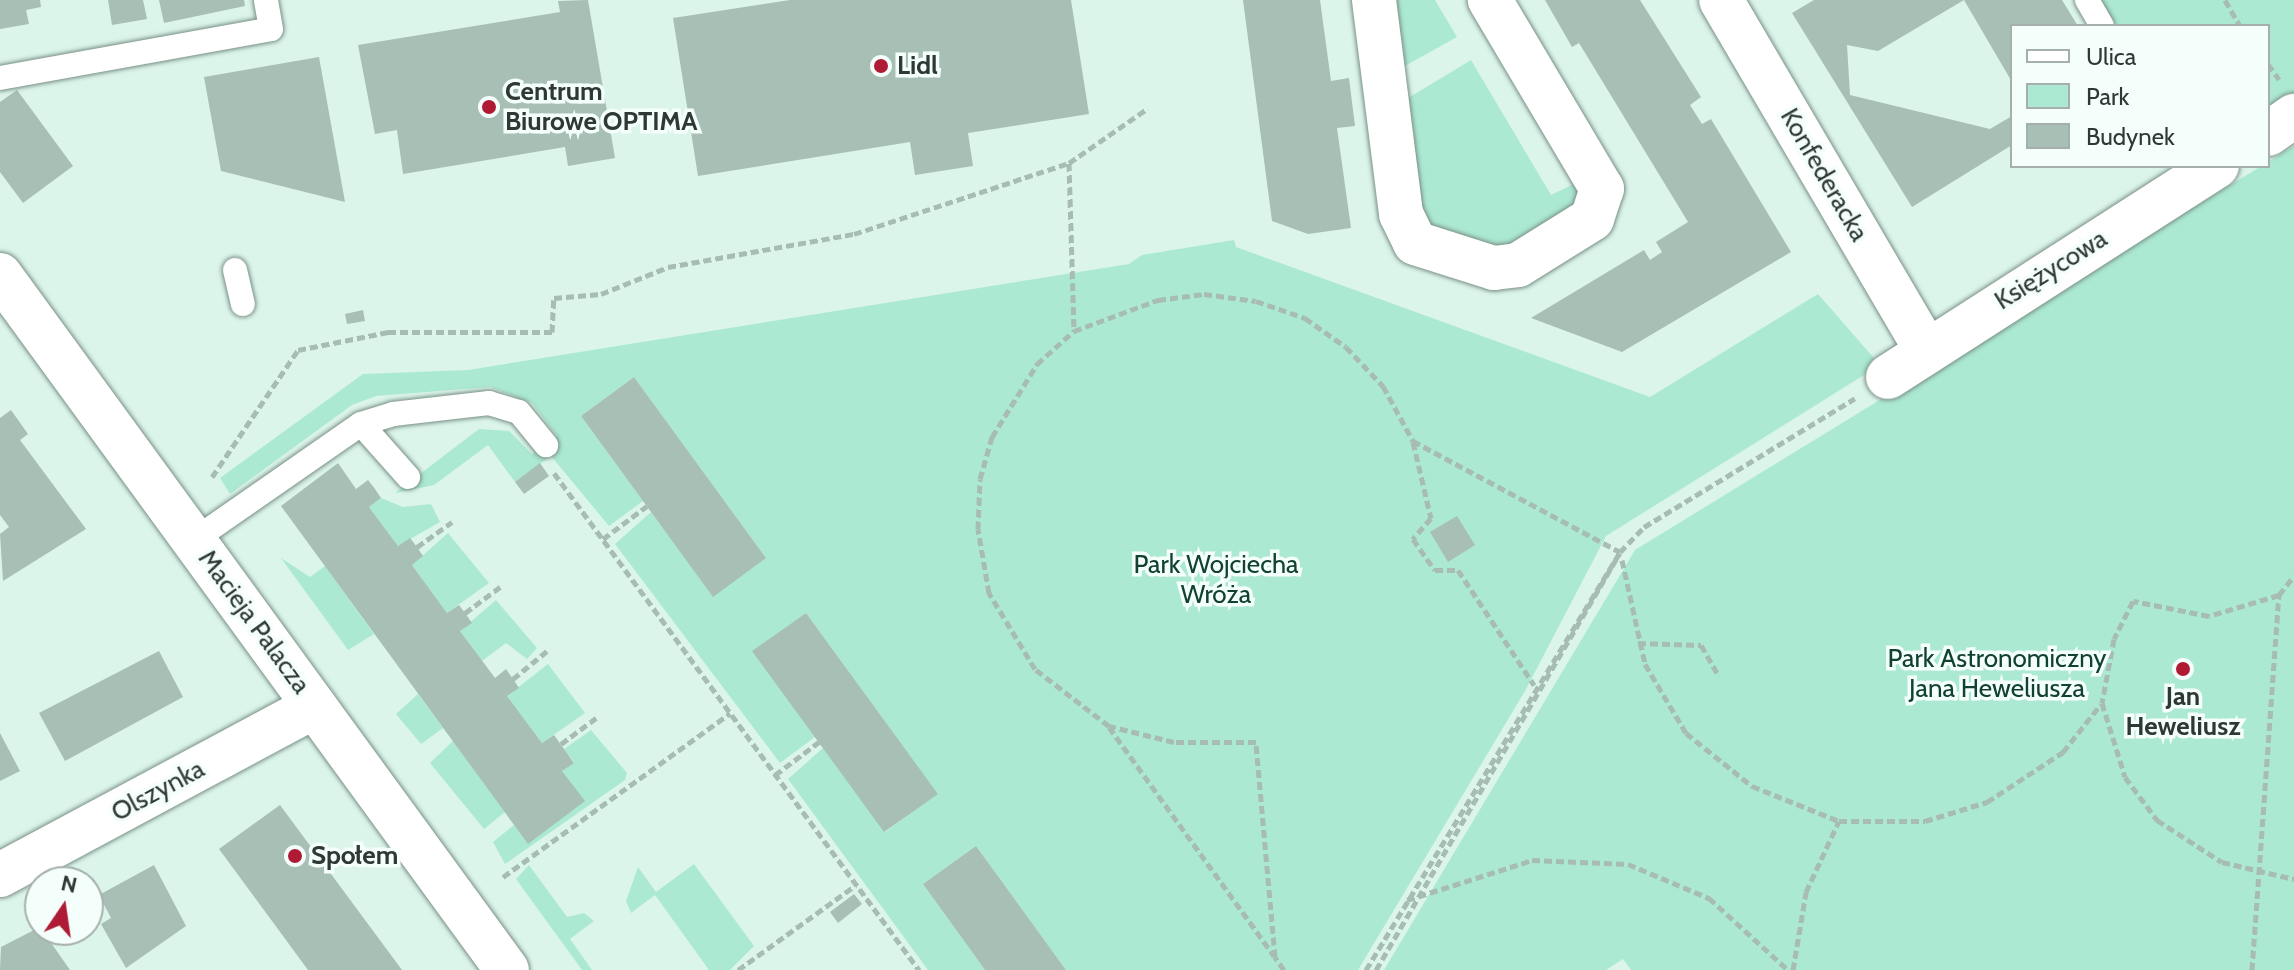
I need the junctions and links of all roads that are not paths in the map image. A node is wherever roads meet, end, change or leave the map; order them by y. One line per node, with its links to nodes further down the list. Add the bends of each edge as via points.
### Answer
1 (266, 0): 7 (lane, via 271,29)
2 (1374, 0): 3 (street, via 1401,214 1415,243 1494,268 1518,265 1592,219 1602,189)
3 (1490, 0)
4 (1721, 0): 15 (street, Konfederacka)
5 (2087, 0): 6 (lane)
6 (2101, 24)
7 (0, 78)
8 (2294, 116): 9 (street)
9 (2270, 133)
10 (2210, 168): 11 (street, Księżycowa)
11 (2174, 178): 15 (street, Księżycowa)
12 (235, 270): 14 (lane)
13 (0, 275): 20 (street, Macieja Palacza)
14 (243, 304)
15 (1926, 349): 16 (street, Księżycowa)
16 (1888, 377)
17 (361, 424): 18 (lane, via 489,403 519,412); 19 (lane); 20 (lane)
18 (547, 455)
19 (408, 477)
20 (194, 540): 21 (street, Macieja Palacza)
21 (315, 706): 22 (street, Olszynka); 23 (street, Macieja Palacza)
22 (0, 875)
23 (507, 970)

